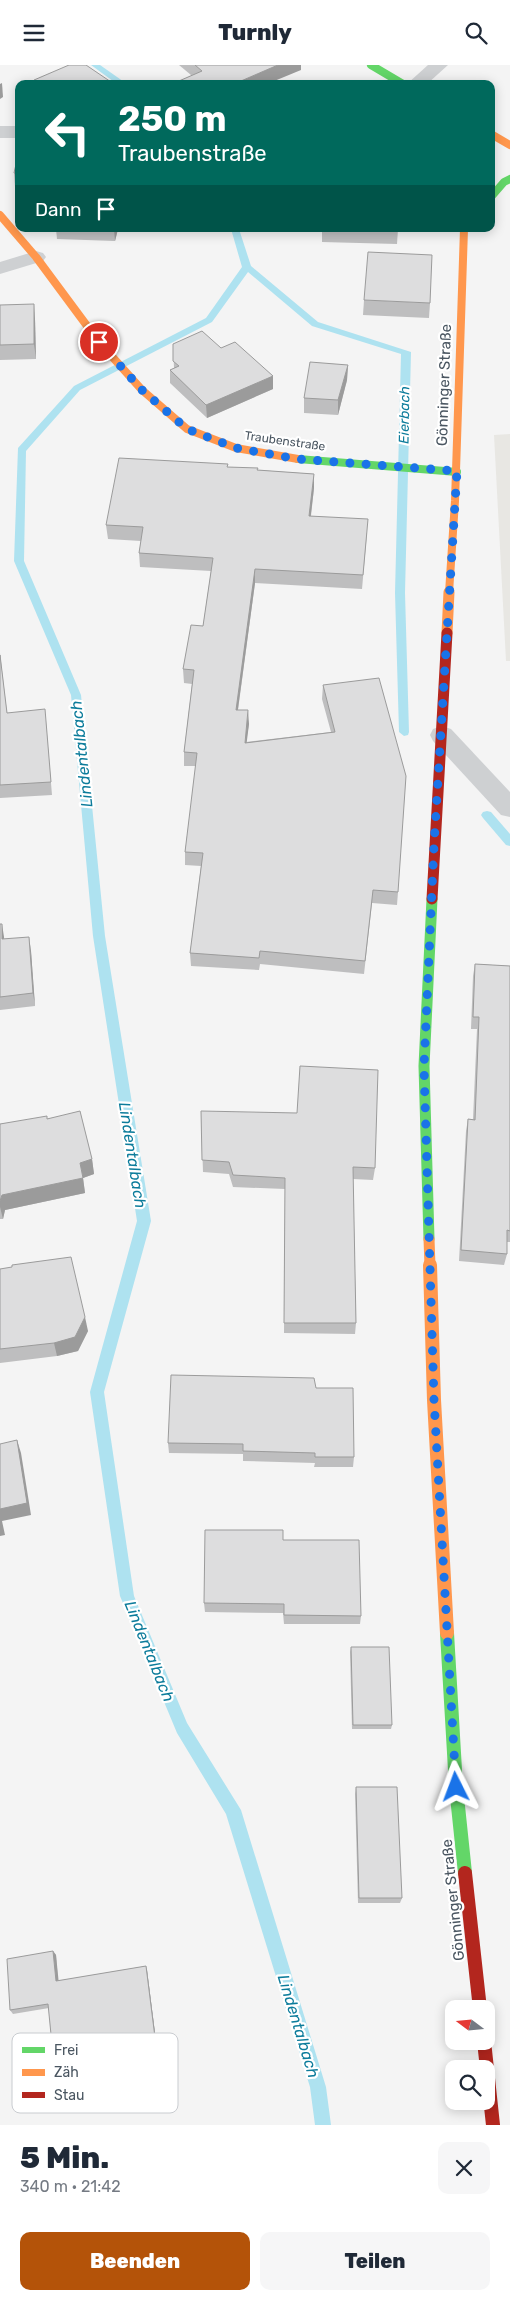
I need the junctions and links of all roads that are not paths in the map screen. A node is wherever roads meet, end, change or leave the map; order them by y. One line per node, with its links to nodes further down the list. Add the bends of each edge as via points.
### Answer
1 (371, 65): 3 (street)
2 (440, 65): 4 (street)
3 (396, 80)
4 (421, 80)
5 (0, 132): 6 (street)
6 (15, 132)
7 (495, 138): 8 (street)
8 (508, 149)
9 (510, 179): 10 (street)
10 (495, 192)
11 (0, 215): 13 (street, Traubenstraße)
12 (465, 232): 15 (street, Gönninger Straße)
13 (36, 257): 14 (street); 15 (street, Traubenstraße, via 99,342 142,390 187,429 236,448 297,459)
14 (0, 268)
15 (457, 471): 16 (street, Gönninger Straße)
16 (441, 739): 17 (street); 18 (street, Gönninger Straße, via 424,1067 434,1400 456,1787)
17 (510, 808)
18 (479, 2000)
19 (485, 2050): 20 (street)
20 (493, 2125)

